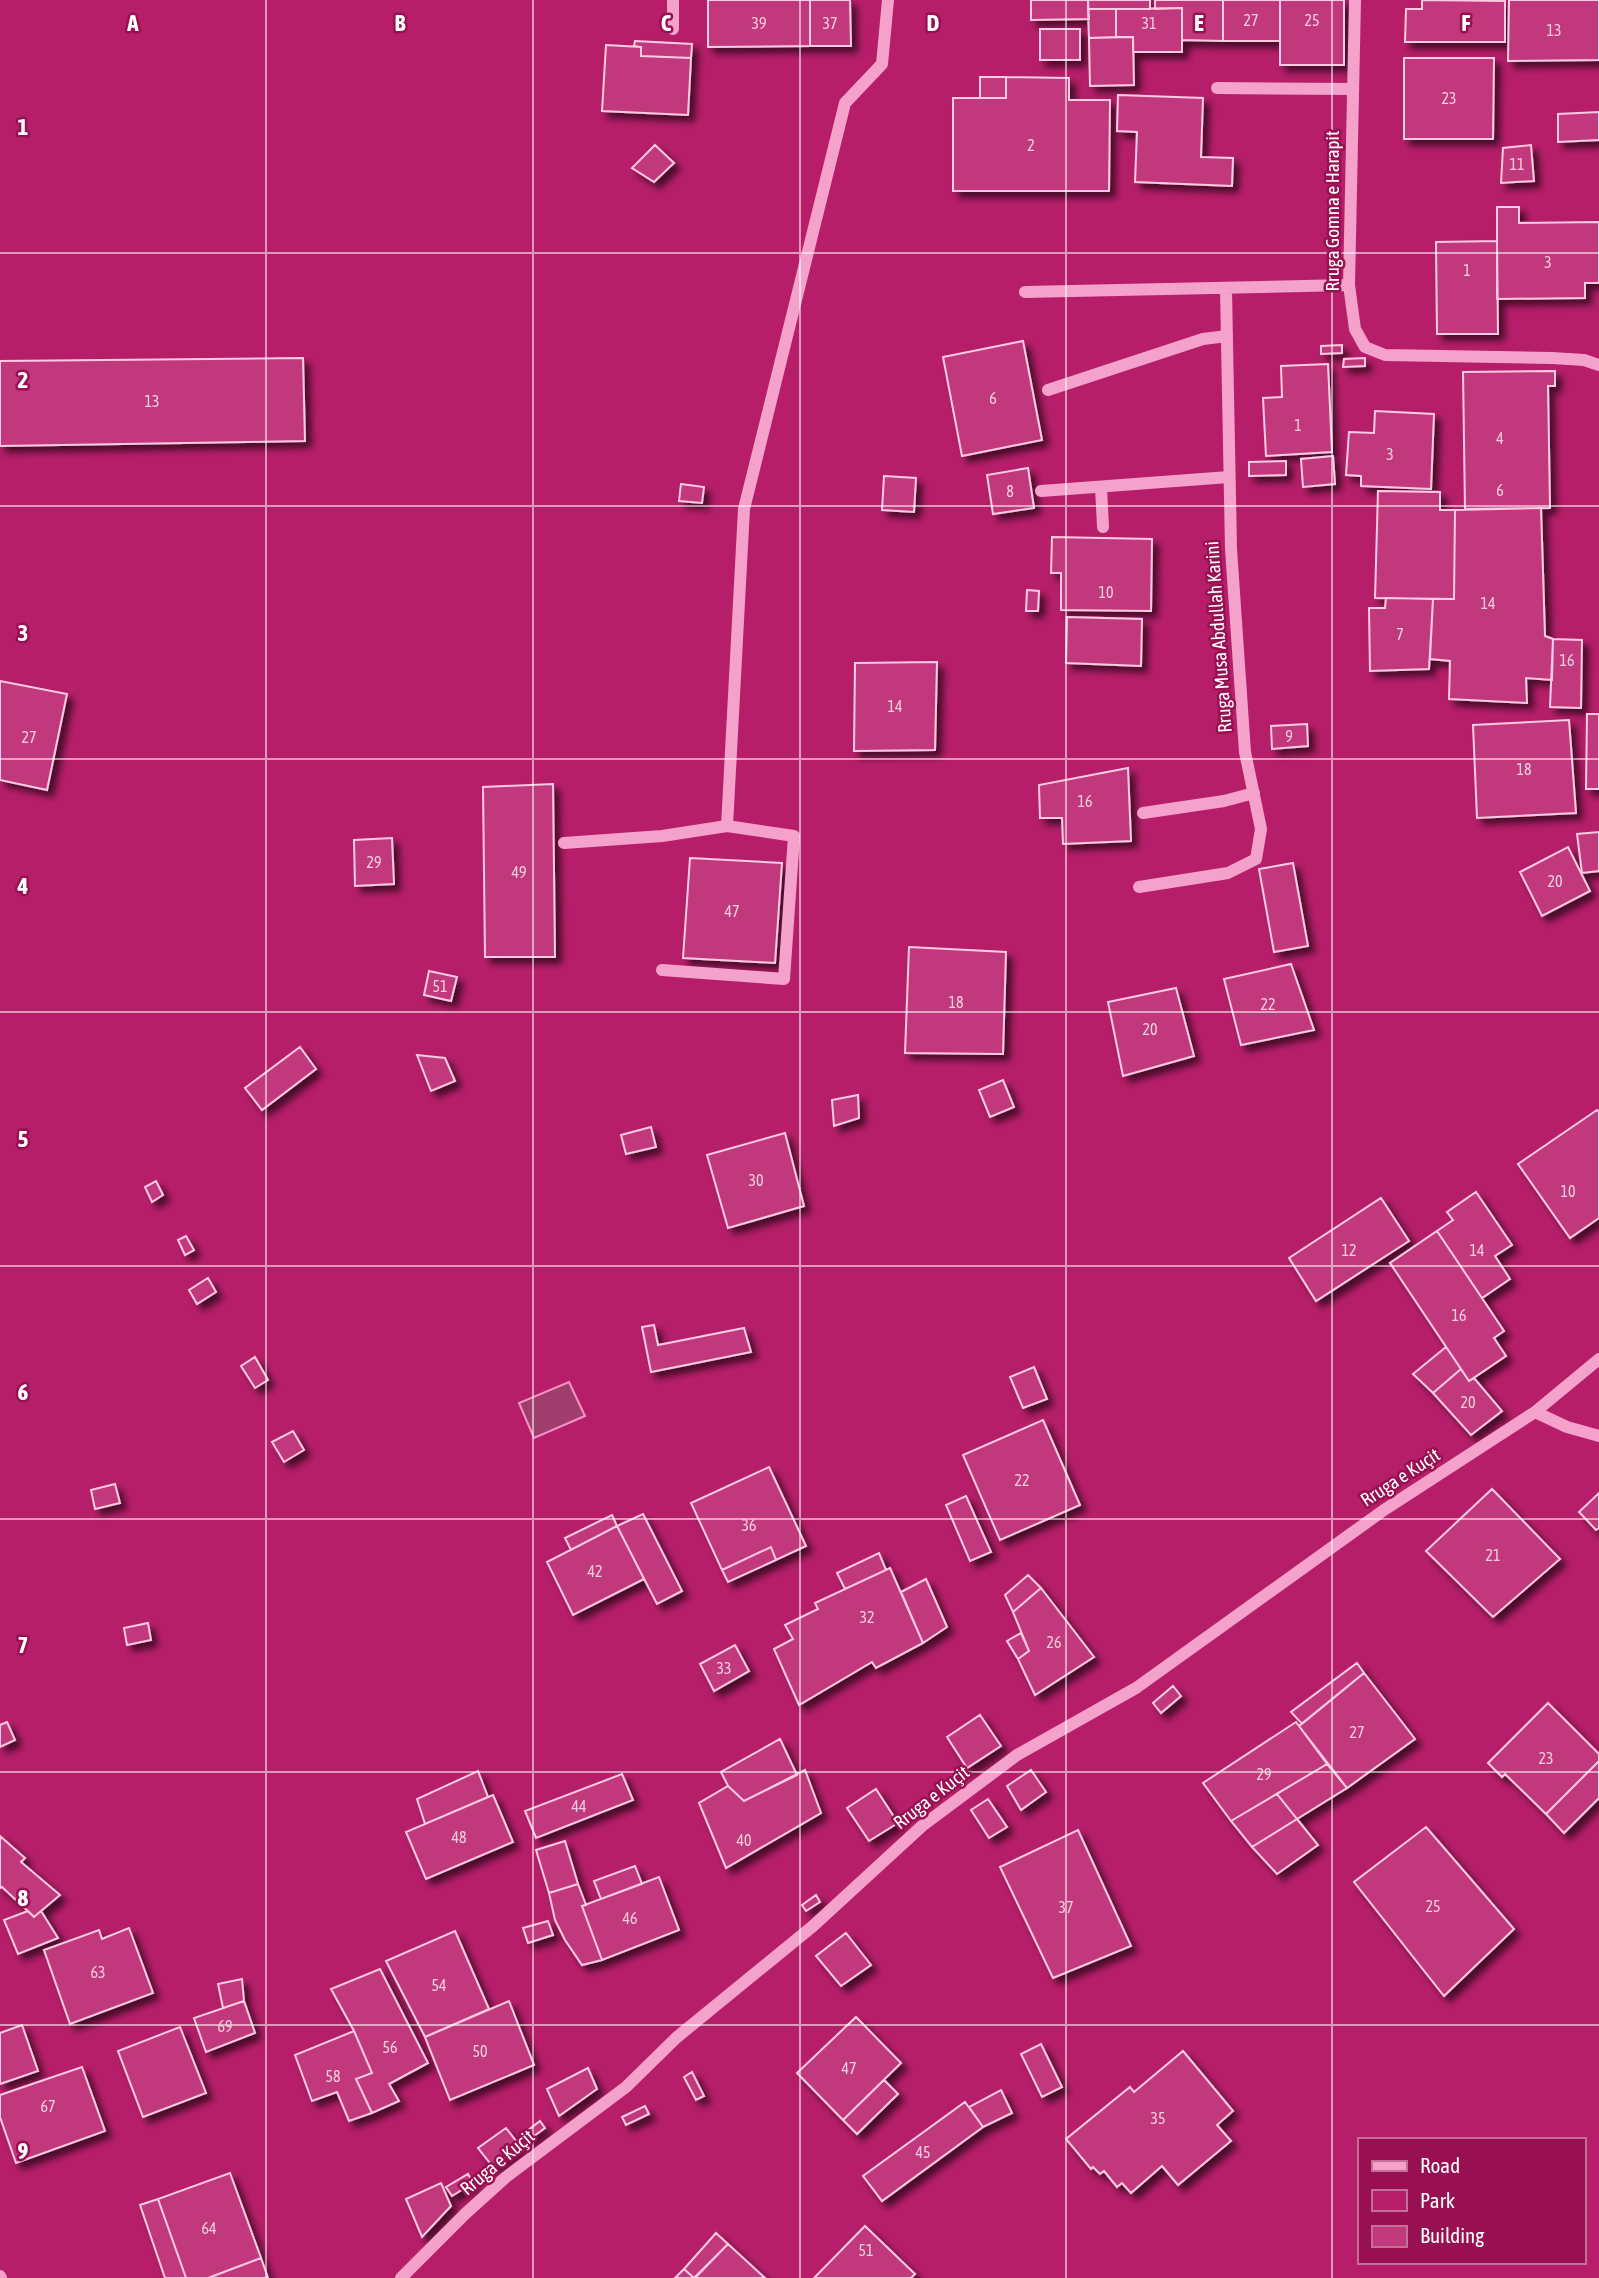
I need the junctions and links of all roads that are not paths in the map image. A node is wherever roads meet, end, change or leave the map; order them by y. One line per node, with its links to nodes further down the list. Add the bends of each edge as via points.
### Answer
1 (674, 0): 4 (street)
2 (888, 0): 19 (street, via 882,64 845,103 744,509)
3 (1354, 0): 6 (street, Rruga Gomna e Harapit)
4 (673, 30)
5 (1217, 88): 6 (street)
6 (1353, 89): 7 (street, Rruga Gomna e Harapit)
7 (1349, 285): 8 (street); 11 (street, Rruga Gomna e Harapit, via 1355,329 1365,346 1385,355 1552,358)
8 (1226, 289): 9 (street); 10 (street, Rruga Musa Abdullah Karini)
9 (1025, 292)
10 (1227, 336): 12 (street, via 1203,339); 13 (street, Rruga Musa Abdullah Karini)
11 (1599, 365)
12 (1048, 390)
13 (1229, 477): 14 (street); 17 (street, Rruga Musa Abdullah Karini, via 1245,752)
14 (1101, 487): 15 (street); 16 (street)
15 (1041, 491)
16 (1102, 527)
17 (1254, 793): 18 (street); 21 (street, Rruga Musa Abdullah Karini, via 1261,830 1256,859 1228,873)
18 (1143, 813)
19 (727, 826): 20 (street); 22 (street, via 794,836 784,979)
20 (564, 843)
21 (1139, 887)
22 (662, 970)
23 (1599, 1359): 24 (street, Rruga e Kuçit)
24 (1535, 1412): 25 (street); 26 (street, Rruga e Kuçit, via 1384,1510 1136,1688 1017,1755 922,1826 813,1926 676,2038 626,2087 506,2177)
25 (1599, 1436)
26 (401, 2278)

